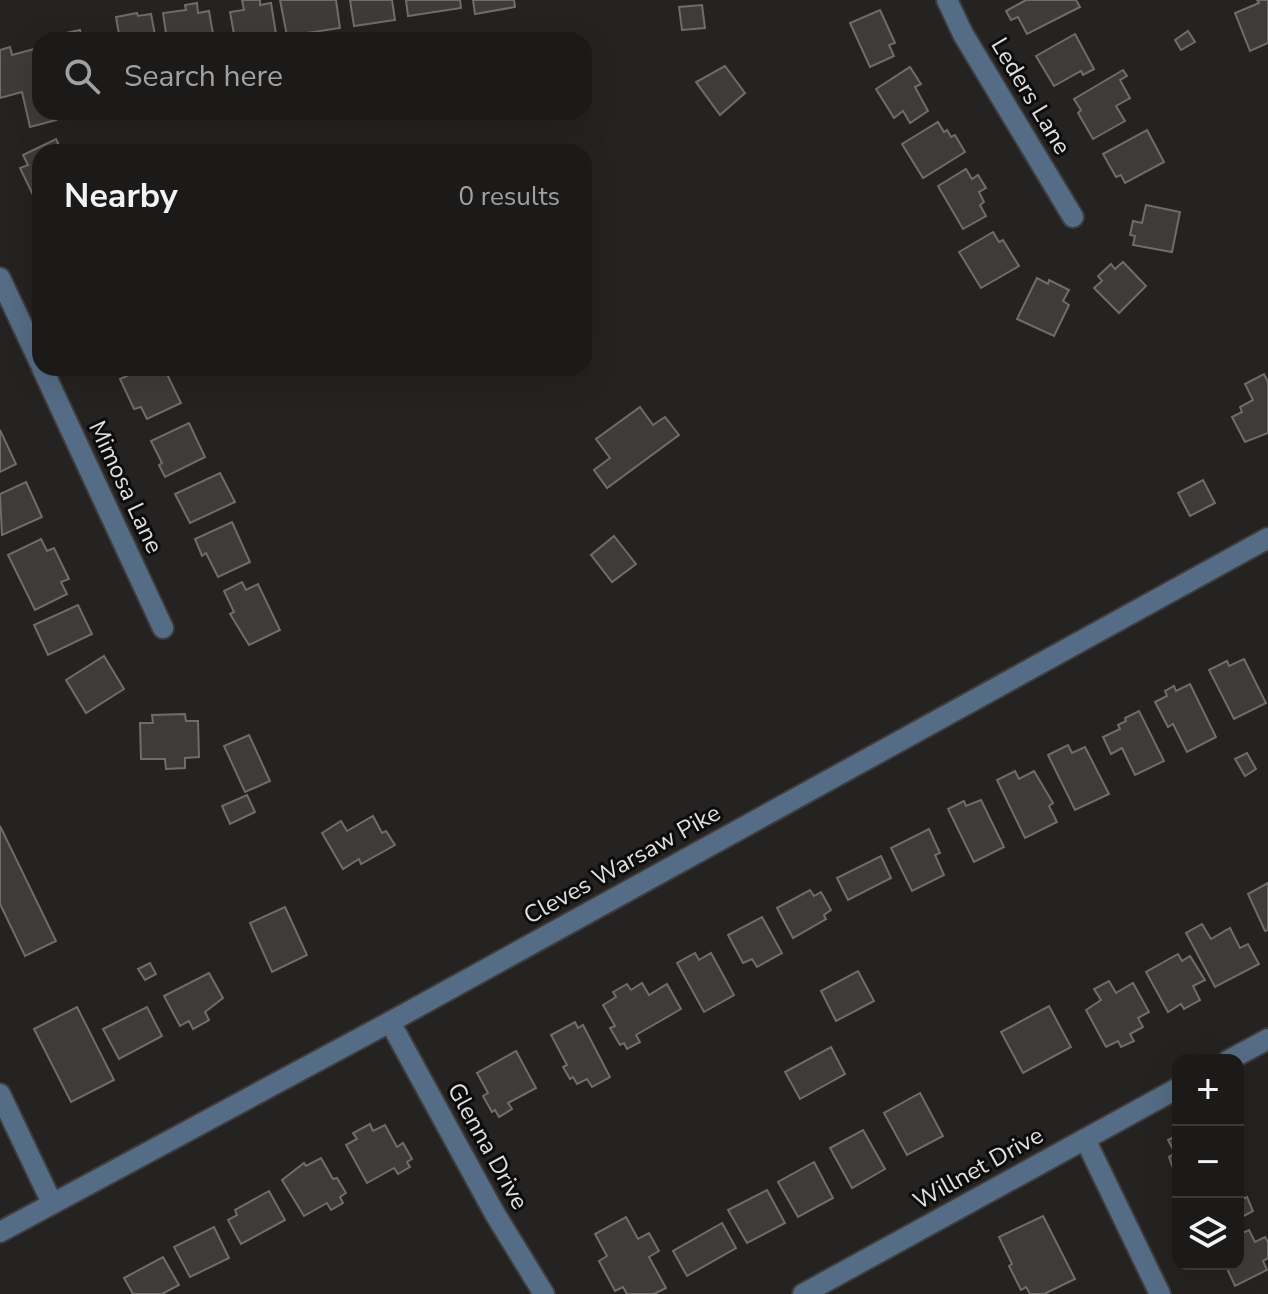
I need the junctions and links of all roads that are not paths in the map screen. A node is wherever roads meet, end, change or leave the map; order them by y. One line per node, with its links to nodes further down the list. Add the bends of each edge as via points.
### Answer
1 (947, 0): 2 (street, Leders Lane)
2 (1073, 217)
3 (0, 278): 4 (street, Mimosa Lane)
4 (32, 347)
5 (46, 376): 7 (street, Mimosa Lane)
6 (1268, 538): 8 (street, Cleves Warsaw Pike)
7 (163, 628)
8 (390, 1022): 14 (street, Cleves Warsaw Pike); 16 (street, Glenna Drive)
9 (1268, 1039): 10 (street)
10 (1240, 1054)
11 (1172, 1091): 13 (street, Willnet Drive)
12 (0, 1094): 14 (street)
13 (1085, 1139): 17 (street, Willnet Drive); 18 (street)
14 (52, 1203): 15 (street, Cleves Warsaw Pike)
15 (0, 1232)
16 (544, 1294)
17 (803, 1294)
18 (1160, 1294)

